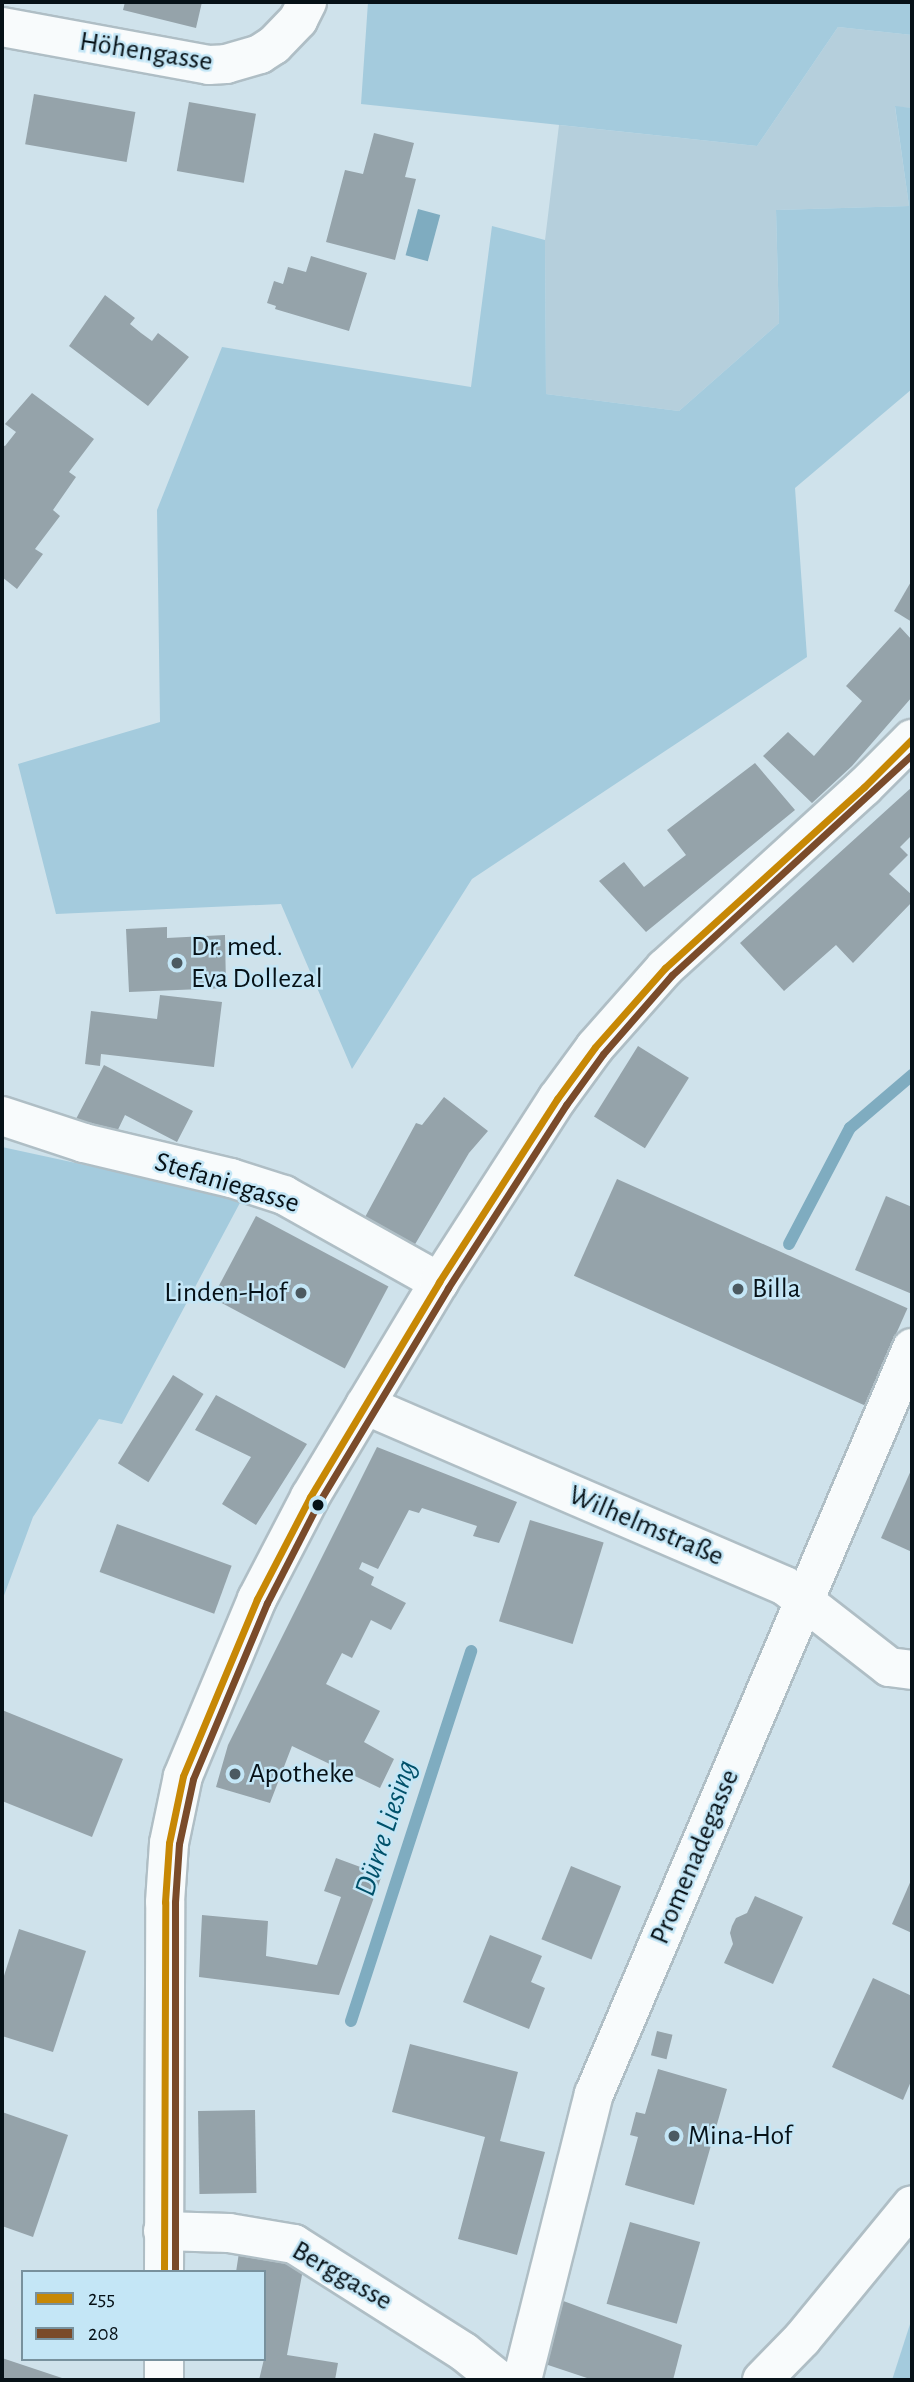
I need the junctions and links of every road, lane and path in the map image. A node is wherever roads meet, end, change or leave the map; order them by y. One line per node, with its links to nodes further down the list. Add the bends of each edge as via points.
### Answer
1 (307, 2): 2 (street, Höhengasse, via 298,20 275,45 226,64 209,65)
2 (2, 27)
3 (912, 739): 5 (street, via 628,1007 556,1100)
4 (2, 1116): 5 (street, Stefaniegasse, via 83,1143 284,1195)
5 (439, 1282): 7 (street)
6 (912, 1348): 8 (street, Promenadegasse)
7 (365, 1405): 8 (street, Wilhelmstraße, via 785,1586); 11 (street, via 257,1599 183,1776 169,1843 165,1902)
8 (805, 1600): 9 (street, Wilhelmstraße, via 888,1667); 16 (street, Promenadegasse, via 594,2094)
9 (912, 1670)
10 (912, 2205): 17 (street, via 802,2339)
11 (163, 2231): 12 (street); 15 (street, Berggasse, via 229,2233 294,2244 464,2352)
12 (164, 2270)
13 (164, 2361): 14 (street)
14 (164, 2380)
15 (499, 2380)
16 (522, 2380)
17 (762, 2380)

